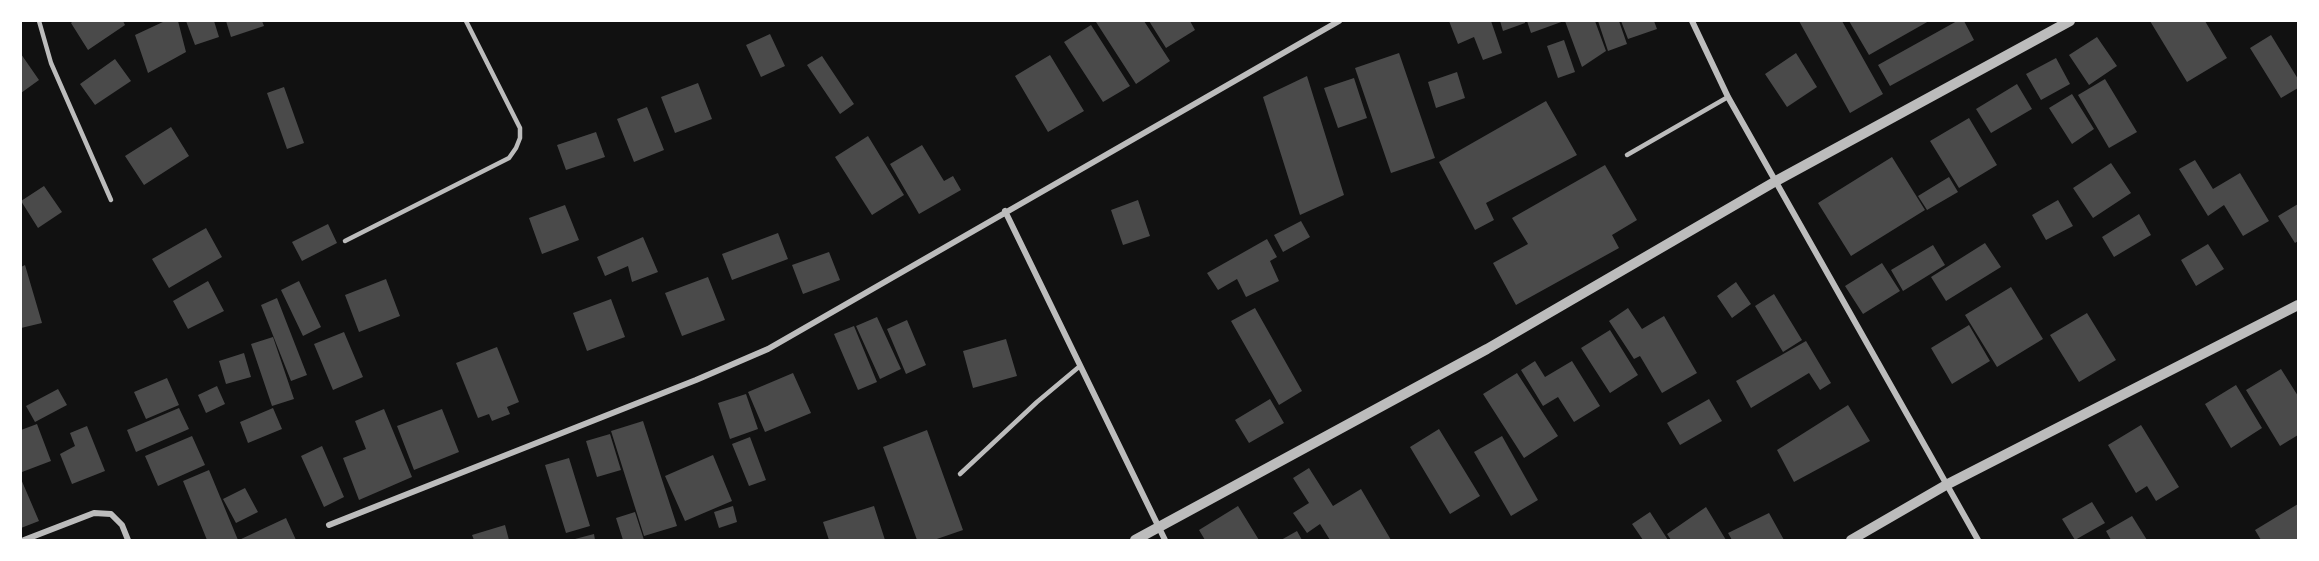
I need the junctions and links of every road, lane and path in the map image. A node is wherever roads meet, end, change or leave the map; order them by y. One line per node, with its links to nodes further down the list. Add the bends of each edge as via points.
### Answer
1 (39, 21): 9 (lane, via 51,63)
2 (466, 21): 11 (lane, via 520,128 516,148 509,158)
3 (1339, 21): 10 (street)
4 (1692, 21): 6 (street)
5 (2070, 21): 8 (street)
6 (1728, 97): 7 (lane); 8 (street)
7 (1627, 155)
8 (1776, 181): 15 (street); 17 (street, via 1487,349)
9 (111, 200)
10 (1005, 211): 13 (street); 16 (street, via 768,348)
11 (345, 241)
12 (2298, 304): 15 (street)
13 (1080, 366): 14 (lane); 17 (street)
14 (960, 474)
15 (1946, 485): 22 (street); 23 (street)
16 (329, 525)
17 (1157, 526): 20 (street); 21 (street)
18 (24, 540): 19 (street, via 94,513 111,514 122,525)
19 (128, 540)
20 (1135, 540)
21 (1165, 540)
22 (1851, 540)
23 (1978, 540)

